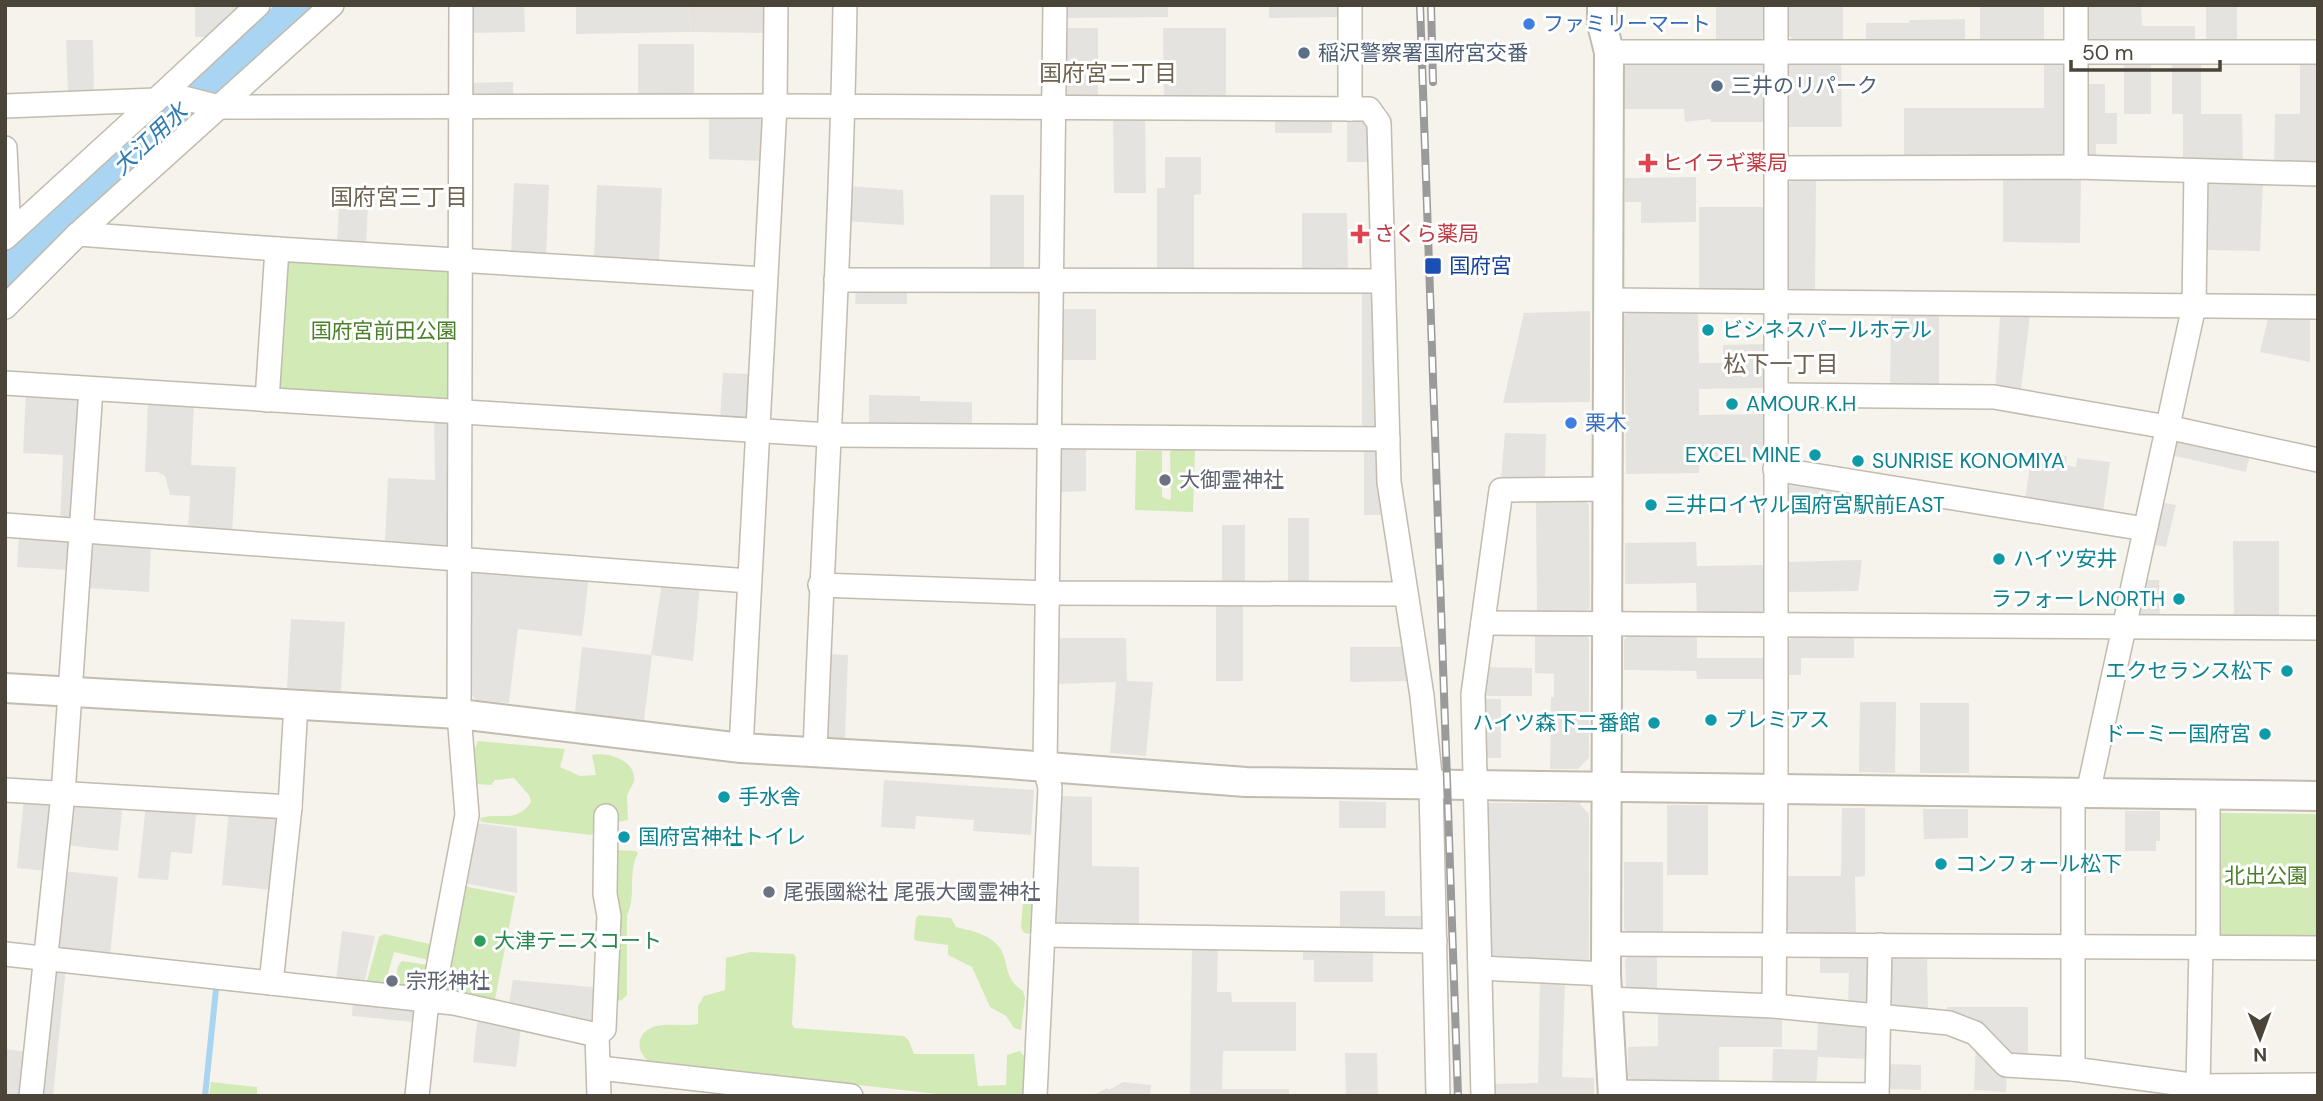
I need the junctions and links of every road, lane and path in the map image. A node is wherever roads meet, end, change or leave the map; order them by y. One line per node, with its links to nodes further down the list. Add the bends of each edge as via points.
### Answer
1 (258, 5): 15 (street)
2 (332, 5): 18 (street)
3 (461, 5): 19 (street)
4 (776, 5): 17 (street)
5 (845, 5): 20 (street)
6 (1055, 5): 21 (street)
7 (1350, 5): 22 (street)
8 (1602, 5): 12 (street)
9 (1776, 5): 11 (street)
10 (2076, 5): 13 (street)
11 (1775, 51): 12 (street); 13 (street); 25 (street)
12 (1609, 52): 36 (street)
13 (2076, 52): 14 (street); 24 (street)
14 (2318, 52)
15 (164, 96): 16 (street); 18 (street); 29 (street)
16 (5, 106)
17 (775, 106): 19 (street); 20 (street); 32 (street)
18 (217, 107): 19 (street); 28 (street)
19 (461, 107): 31 (street)
20 (844, 107): 21 (street); 33 (street)
21 (1054, 108): 22 (street); 34 (street)
22 (1350, 109): 35 (street, via 1369,109 1379,123)
23 (5, 148): 29 (street)
24 (2076, 167): 25 (street); 26 (street)
25 (1776, 168): 37 (street)
26 (2196, 171): 27 (street); 38 (street)
27 (2318, 174)
28 (78, 234): 30 (street); 39 (street)
29 (7, 235)
30 (277, 249): 31 (street); 44 (street)
31 (460, 259): 32 (street); 45 (street)
32 (765, 279): 47 (street)
33 (836, 280): 34 (street); 48 (street)
34 (1052, 281): 35 (street); 49 (street)
35 (1383, 281): 50 (street)
36 (1609, 300): 37 (street); 53 (street)
37 (1776, 302): 38 (street); 43 (street)
38 (2194, 306): 40 (street); 46 (street)
39 (5, 307)
40 (2318, 307)
41 (5, 383): 42 (street)
42 (91, 388): 44 (street); 56 (street)
43 (1776, 395): 46 (street, via 1994,397); 52 (street)
44 (267, 400): 45 (street)
45 (460, 412): 47 (street); 57 (street)
46 (2167, 427): 51 (street); 55 (street)
47 (758, 431): 48 (street); 58 (street)
48 (829, 435): 49 (street); 59 (street)
49 (1050, 436): 50 (street); 60 (street)
50 (1388, 439): 61 (street, via 1389,482)
51 (2318, 460)
52 (1776, 470): 55 (street); 64 (street)
53 (1608, 489): 62 (street, via 1501,490); 63 (street)
54 (5, 525): 56 (street)
55 (2145, 529): 65 (street)
56 (81, 531): 57 (street); 68 (street)
57 (460, 558): 58 (street); 70 (street)
58 (750, 581): 71 (street)
59 (820, 585): 60 (street); 72 (street)
60 (1048, 593): 61 (street); 73 (street)
61 (1406, 594): 74 (street)
62 (1483, 623): 63 (street); 75 (street, via 1473,694)
63 (1608, 624): 64 (street); 76 (street)
64 (1776, 624): 65 (street); 77 (street)
65 (2124, 626): 66 (street); 79 (street)
66 (2318, 628)
67 (5, 688): 68 (street)
68 (70, 691): 69 (street); 80 (street)
69 (296, 704): 70 (street); 83 (street)
70 (459, 714): 71 (street); 98 (street, via 467,815)
71 (741, 748): 72 (street)
72 (815, 753): 73 (street)
73 (1045, 767): 74 (street, via 1246,782); 85 (street, via 1050,788)
74 (1431, 785): 75 (street); 86 (street)
75 (1475, 785): 76 (street); 95 (street)
76 (1606, 786): 77 (street); 87 (street)
77 (1776, 788): 79 (street); 88 (street)
78 (5, 790): 80 (street)
79 (2080, 792): 81 (street); 90 (street)
80 (63, 793): 83 (street); 94 (street)
81 (2208, 794): 82 (street); 91 (street)
82 (2318, 796)
83 (290, 807): 96 (street)
84 (606, 816): 101 (street, via 609,916 604,1029)
85 (1043, 935): 86 (street); 113 (street)
86 (1435, 941): 114 (street)
87 (1606, 944): 88 (street); 97 (street)
88 (1775, 944): 89 (street); 99 (street)
89 (1880, 945): 90 (street); 100 (street)
90 (2073, 945): 91 (street); 103 (street)
91 (2205, 947): 92 (street); 104 (street)
92 (2318, 948)
93 (5, 954): 94 (street)
94 (45, 959): 96 (street); 109 (street)
95 (1480, 968): 97 (street); 115 (street)
96 (271, 983): 98 (street)
97 (1607, 986): 99 (street); 107 (street)
98 (430, 1001): 101 (street); 110 (street)
99 (1774, 1006): 100 (street)
100 (1880, 1016): 103 (street, via 1958,1026 1975,1033 2006,1065); 108 (street)
101 (597, 1035): 102 (street)
102 (598, 1069): 111 (street); 112 (street)
103 (2073, 1069): 106 (street)
104 (2198, 1086): 105 (street); 106 (street)
105 (2318, 1086)
106 (2142, 1087)
107 (1612, 1094): 108 (street)
108 (1877, 1095)
109 (31, 1096)
110 (417, 1096)
111 (599, 1096)
112 (851, 1096)
113 (1035, 1096)
114 (1438, 1096)
115 (1483, 1096)

